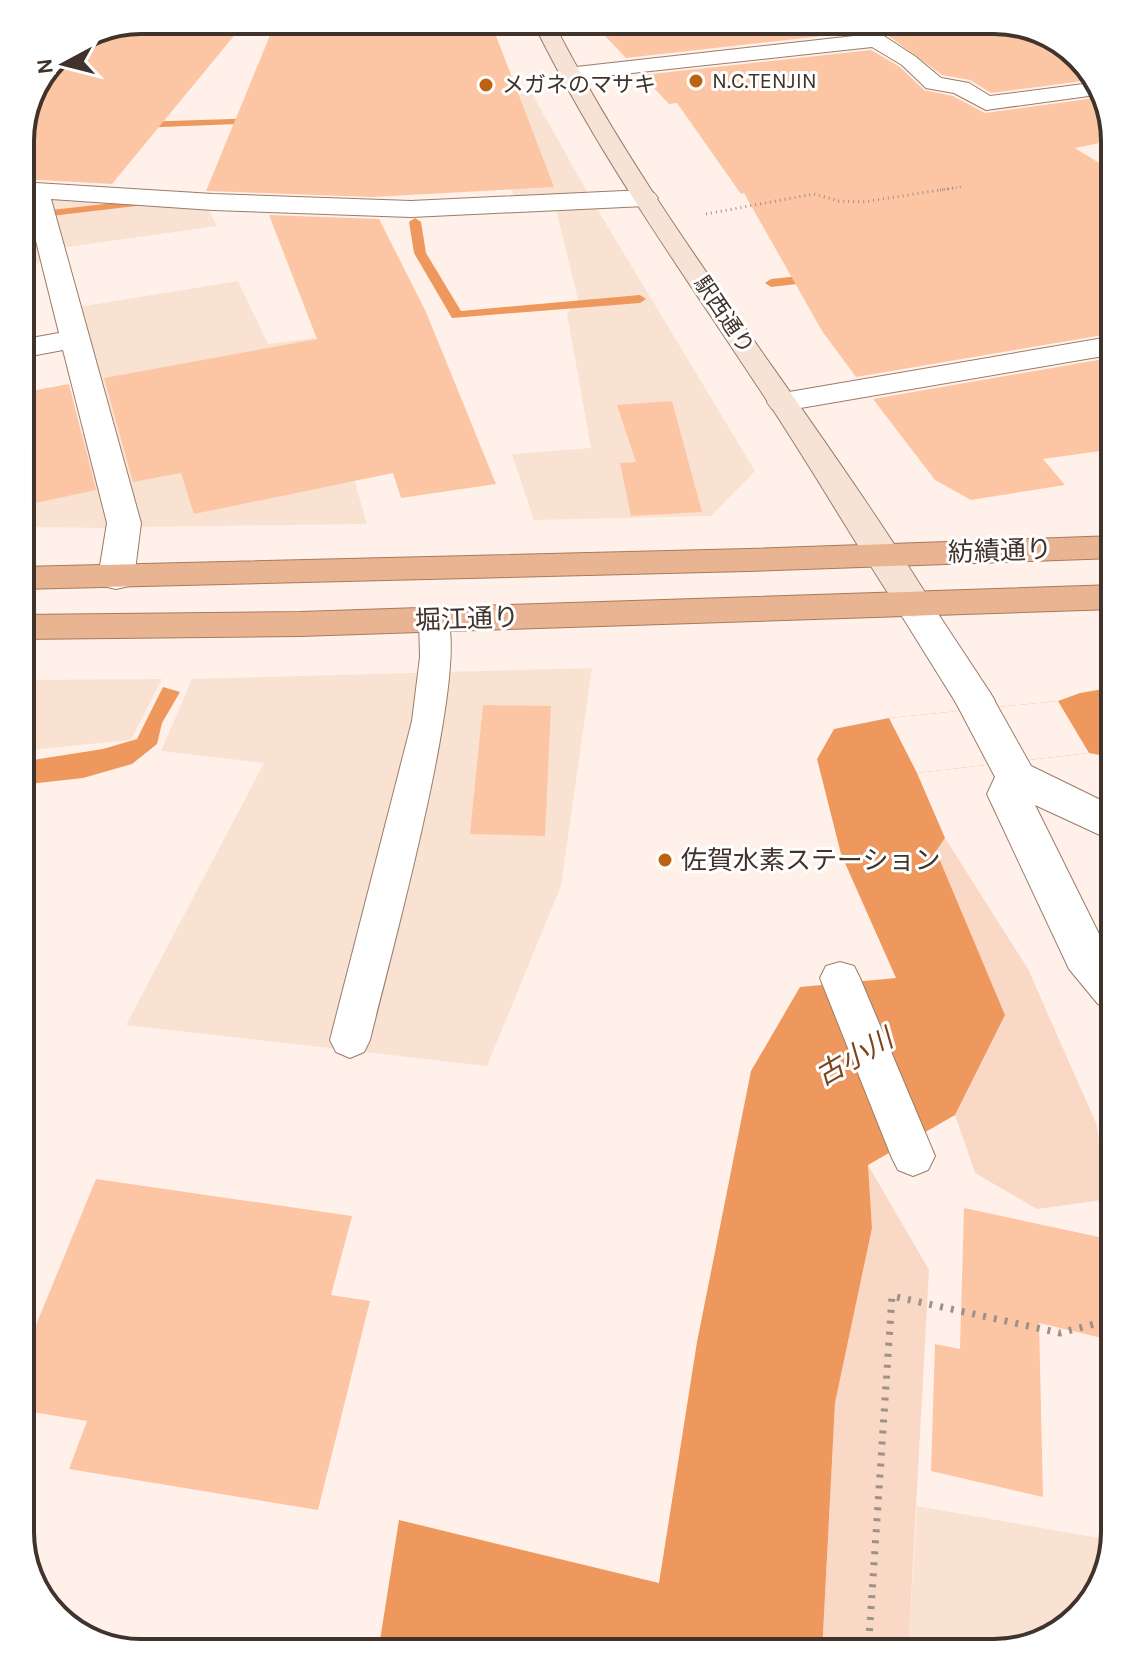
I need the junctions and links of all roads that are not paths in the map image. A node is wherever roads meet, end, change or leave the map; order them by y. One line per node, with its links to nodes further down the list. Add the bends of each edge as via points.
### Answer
1 (548, 34): 4 (main road, 駅西通り)
2 (847, 34): 4 (street)
3 (879, 34): 5 (street, via 934,83 961,88 986,103)
4 (567, 74): 7 (main road, 駅西通り)
5 (1088, 90)
6 (34, 190): 7 (street, via 411,209)
7 (645, 198): 12 (main road, 駅西通り)
8 (34, 209): 9 (street)
9 (76, 339): 10 (street); 16 (street, via 124,523)
10 (34, 346)
11 (1101, 347): 12 (street)
12 (783, 402): 14 (main road, 駅西通り)
13 (1101, 548): 14 (highway, 紡績通り)
14 (885, 556): 16 (highway, 堀江通り); 18 (main road, 駅西通り)
15 (34, 578): 16 (highway, 堀江通り)
16 (116, 578)
17 (1101, 598): 18 (highway, 紡績通り)
18 (914, 605): 19 (highway, 堀江通り); 21 (street, via 958,670)
19 (434, 620): 20 (highway, 堀江通り); 25 (lane, via 429,721)
20 (34, 627)
21 (1016, 777): 22 (street); 23 (street, via 1008,794 1086,955)
22 (1101, 819)
23 (1101, 973)
24 (840, 978): 26 (lane)
25 (350, 1040)
26 (913, 1156)

